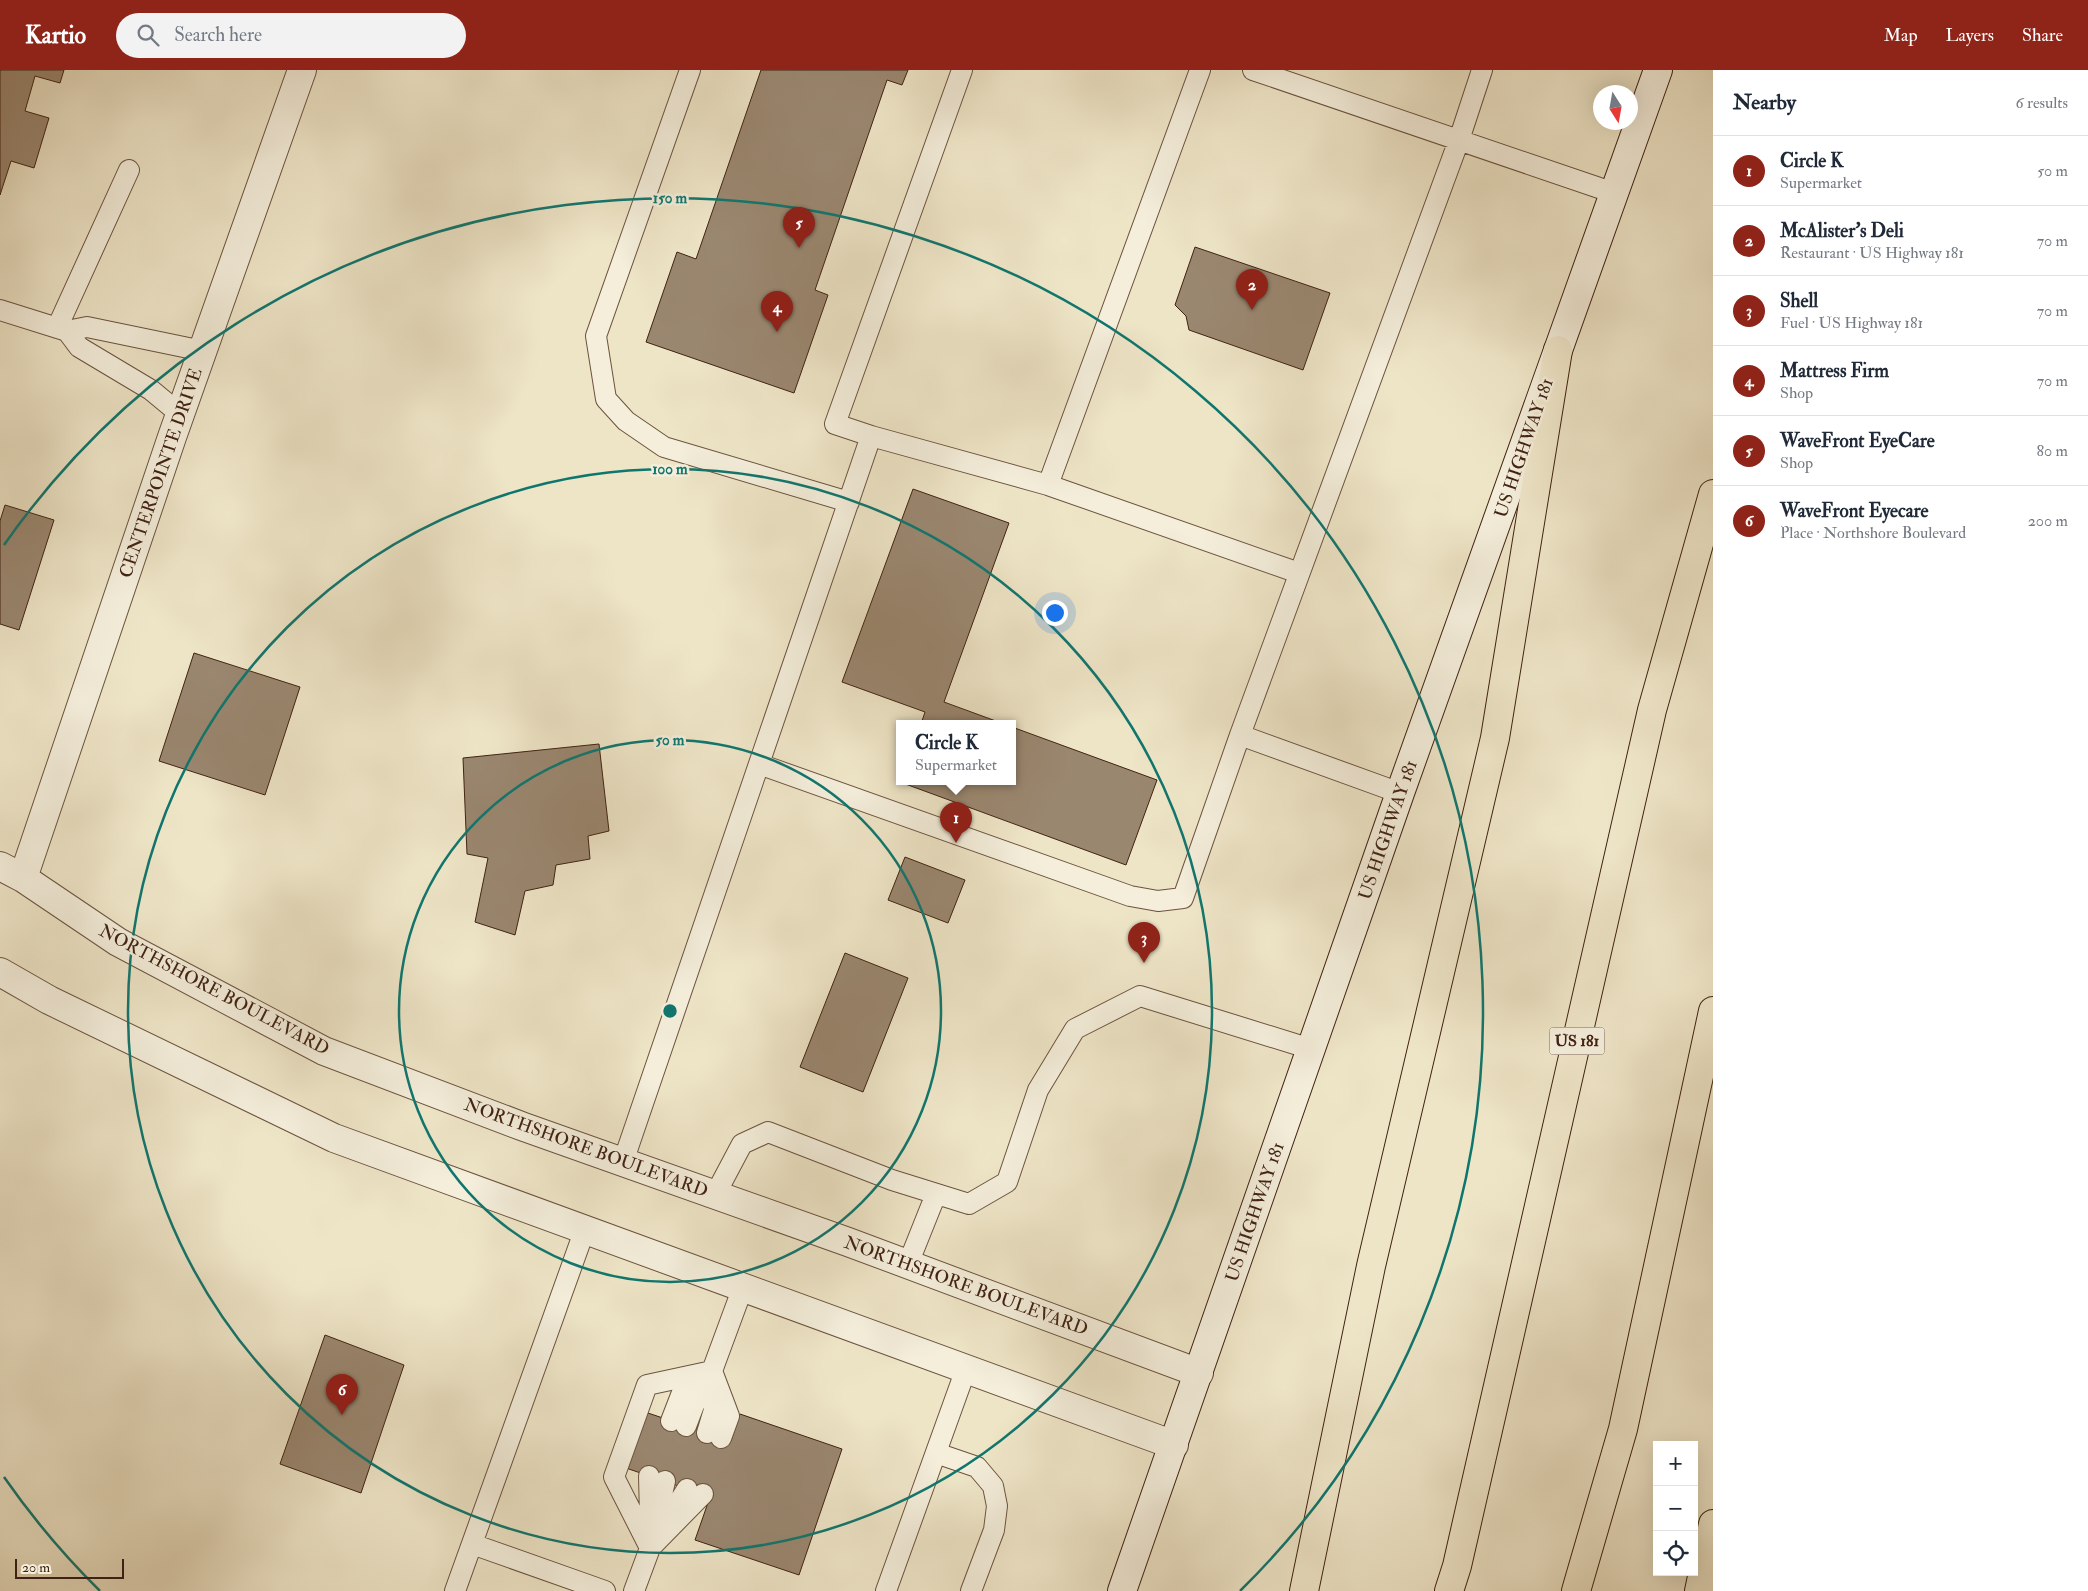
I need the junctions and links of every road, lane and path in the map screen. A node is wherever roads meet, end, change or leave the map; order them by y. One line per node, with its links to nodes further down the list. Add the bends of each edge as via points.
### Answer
1 (302, 70): 14 (street, CENTERPOINTE DRIVE)
2 (690, 70): 19 (lane, via 596,336 606,399 626,421 664,446)
3 (962, 70): 16 (lane, via 835,424)
4 (1200, 70): 17 (lane)
5 (1253, 70): 8 (lane)
6 (1482, 70): 8 (lane)
7 (1658, 70): 10 (street, US HIGHWAY 181)
8 (1459, 140): 10 (lane); 20 (lane)
9 (129, 170): 12 (lane)
10 (1614, 193): 13 (street, US HIGHWAY 181)
11 (0, 310): 12 (lane)
12 (62, 330): 14 (lane, via 88,327); 15 (lane, via 79,347 151,390)
13 (1558, 350): 23 (street, US HIGHWAY 181); 52 (highway, via 1494,738 1371,1266)
14 (203, 351): 15 (street, CENTERPOINTE DRIVE)
15 (180, 414): 24 (street, CENTERPOINTE DRIVE)
16 (871, 436): 17 (lane); 19 (lane)
17 (1048, 485): 20 (lane)
18 (1713, 494): 53 (highway, US 181, via 1652,710)
19 (849, 502): 22 (lane)
20 (1299, 573): 21 (lane)
21 (1240, 735): 22 (lane, via 1183,898 1158,901 1130,896); 23 (lane)
22 (759, 764): 28 (lane)
23 (1400, 793): 27 (street, US HIGHWAY 181)
24 (12, 872): 28 (street, NORTHSHORE BOULEVARD, via 118,942 324,1051)
25 (0, 972): 31 (street, via 49,1000 334,1138)
26 (1713, 1011): 54 (highway, via 1623,1429)
27 (1312, 1049): 29 (lane, via 1140,996 1075,1029 1038,1090 1007,1182 969,1204); 36 (street, US HIGHWAY 181)
28 (623, 1162): 30 (street, NORTHSHORE BOULEVARD)
29 (936, 1194): 30 (lane, via 768,1132 742,1144); 32 (lane)
30 (715, 1195): 32 (street, NORTHSHORE BOULEVARD)
31 (584, 1229): 33 (street); 44 (lane)
32 (908, 1264): 36 (street, NORTHSHORE BOULEVARD)
33 (743, 1287): 34 (street); 35 (lane)
34 (966, 1369): 39 (street); 40 (lane)
35 (712, 1371): 37 (lane, via 683,1390); 38 (lane); 45 (lane, via 648,1385 614,1477)
36 (1199, 1373): 39 (street, US HIGHWAY 181)
37 (679, 1423)
38 (714, 1436)
39 (1174, 1445): 51 (street, US HIGHWAY 181)
40 (936, 1453): 49 (lane); 50 (lane, via 976,1467 993,1486 997,1506 994,1530)
41 (657, 1479): 45 (lane)
42 (695, 1492): 45 (lane)
43 (1713, 1524): 55 (highway)
44 (472, 1544): 46 (lane); 47 (lane)
45 (650, 1548): 48 (lane)
46 (596, 1590)
47 (455, 1591)
48 (634, 1591)
49 (886, 1591)
50 (971, 1591)
51 (1122, 1591)
52 (1304, 1591)
53 (1449, 1591)
54 (1576, 1591)
55 (1699, 1591)

